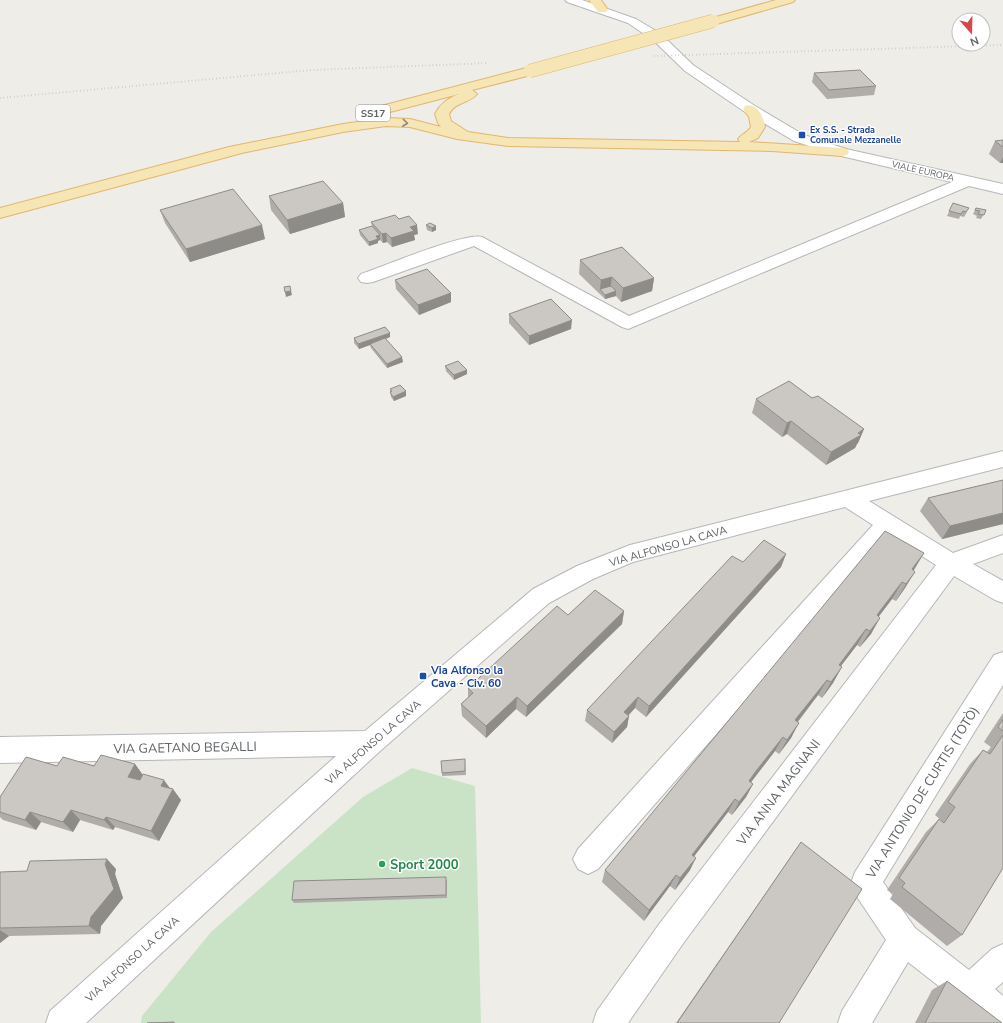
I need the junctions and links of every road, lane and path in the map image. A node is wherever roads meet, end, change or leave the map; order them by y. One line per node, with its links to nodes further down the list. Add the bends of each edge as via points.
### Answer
1 (571, 0): 5 (street, VIALE EUROPA)
2 (595, 0): 5 (main road)
3 (770, 0): 6 (main road)
4 (789, 0): 6 (main road, SS17)
5 (602, 10): 8 (street, VIALE EUROPA, via 632,21 645,29 689,68)
6 (732, 16): 7 (main road, SS17, bridge)
7 (524, 72): 10 (main road, via 462,98 446,108 442,114 443,120); 12 (main road, SS17)
8 (750, 109): 9 (street, VIALE EUROPA); 11 (main road, via 756,117 758,127)
9 (788, 134): 11 (main road, via 778,142); 13 (street, VIALE EUROPA)
10 (464, 136): 11 (main road, via 520,142 628,145 715,146); 12 (main road, one-way to 10, via 386,122 417,124)
11 (751, 143): 13 (main road)
12 (229, 151): 16 (main road, SS17)
13 (842, 152): 14 (street, VIALE EUROPA)
14 (967, 182): 15 (street, VIALE EUROPA); 17 (street, via 628,323 476,240 452,246)
15 (1003, 189)
16 (0, 214)
17 (367, 278)
18 (1003, 459): 19 (street, VIA ALFONSO LA CAVA)
19 (847, 498): 20 (street); 25 (street, VIA ALFONSO LA CAVA, via 630,554 568,579 541,596)
20 (888, 524): 22 (street); 27 (street)
21 (1003, 544): 22 (street)
22 (951, 563): 23 (street); 33 (street, VIA ANNA MAGNANI, via 671,934)
23 (1003, 593)
24 (1003, 663): 28 (street, VIA ANTONIO DE CURTIS (TOTÒ), via 866,883)
25 (370, 743): 26 (street, VIA GAETANO BEGALLI); 32 (street, VIA ALFONSO LA CAVA)
26 (0, 750)
27 (588, 859)
28 (904, 939): 30 (street); 34 (street)
29 (1003, 960): 30 (street)
30 (970, 991): 31 (street)
31 (1003, 1016)
32 (62, 1023)
33 (609, 1023)
34 (854, 1023)

